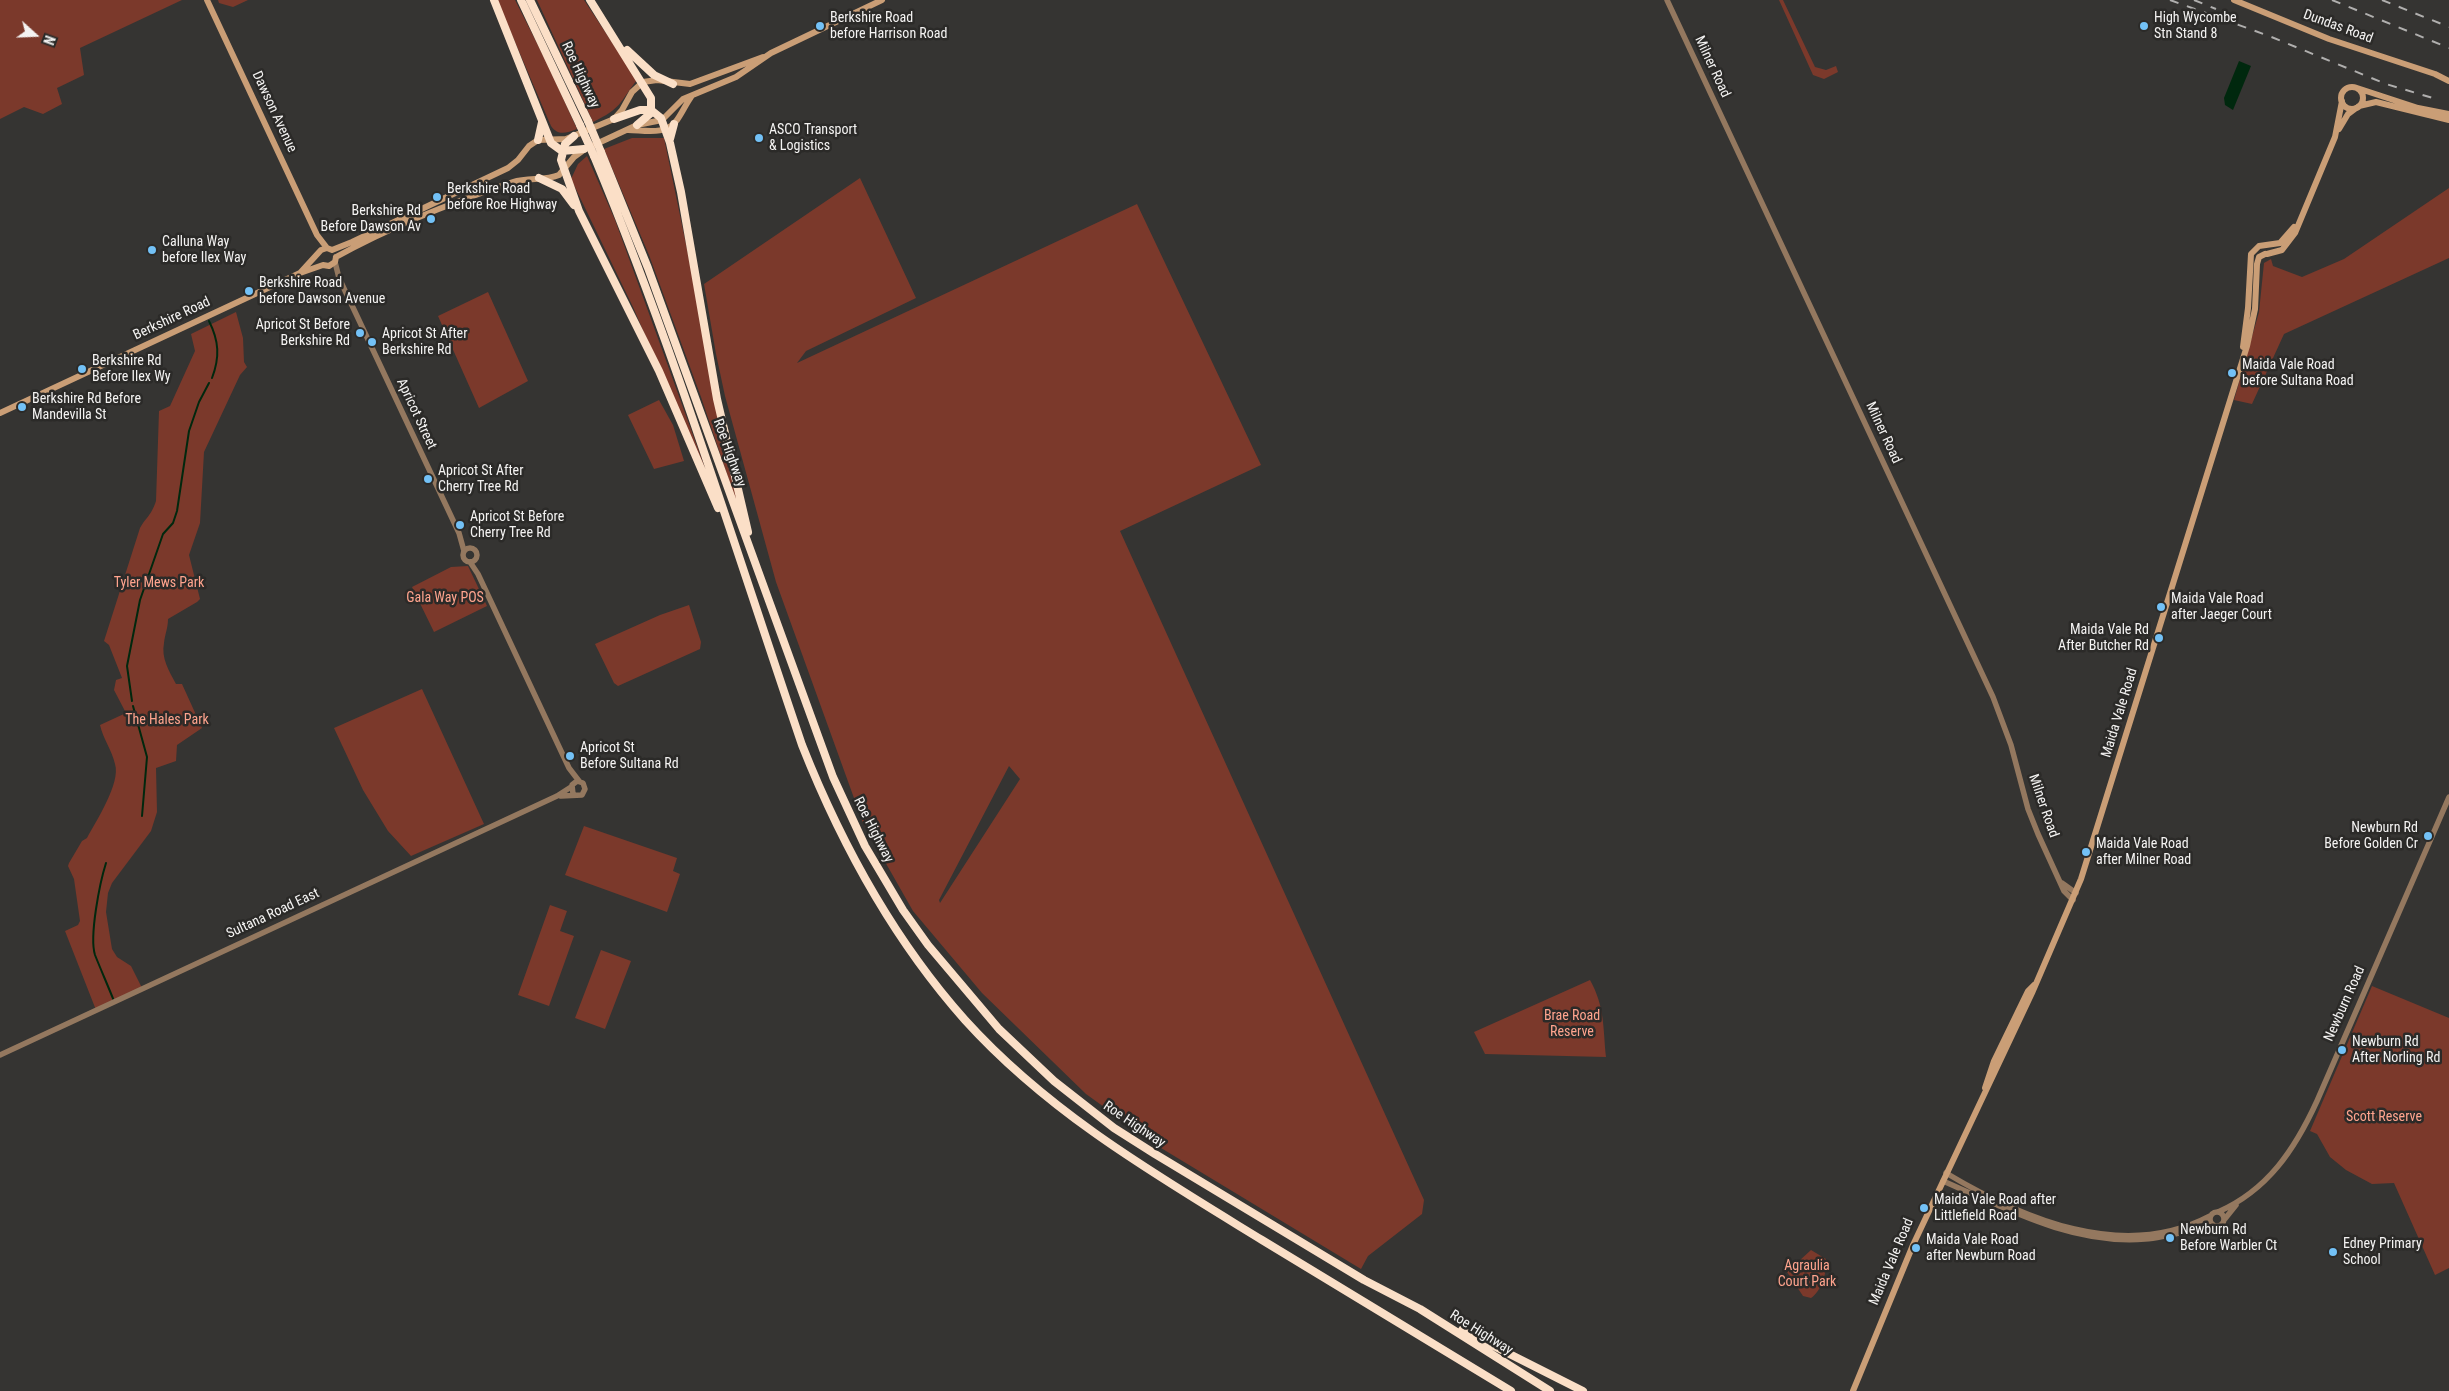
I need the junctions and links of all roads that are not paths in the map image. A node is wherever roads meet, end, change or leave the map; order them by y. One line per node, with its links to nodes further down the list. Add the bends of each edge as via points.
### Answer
1 (207, 0): 44 (main road, Dawson Avenue)
2 (494, 0): 23 (highway)
3 (521, 0): 27 (highway, Roe Highway)
4 (530, 0): 27 (highway, Roe Highway)
5 (590, 0): 9 (highway)
6 (882, 0): 10 (main road)
7 (1667, 0): 63 (street, Milner Road, via 1993,697 2011,745 2028,809)
8 (2234, 0): 11 (main road, Dundas Road, via 2329,38)
9 (618, 43): 14 (highway); 15 (highway, via 654,75)
10 (767, 56): 15 (main road, via 702,81); 17 (main road, via 736,77)
11 (2436, 74): 12 (main road, Dundas Road); 13 (main road, Dundas Road)
12 (2449, 76)
13 (2449, 81)
14 (643, 82): 15 (main road, via 657,80); 21 (highway, via 651,98); 24 (main road)
15 (673, 84)
16 (2357, 88): 18 (main road); 19 (main road, via 2346,88); 20 (main road, via 2363,97)
17 (692, 96): 25 (main road, via 678,102); 28 (main road)
18 (2386, 101): 20 (main road); 22 (main road); 26 (main road)
19 (2342, 102): 20 (main road, via 2346,107); 33 (main road, Maida Vale Road)
20 (2358, 107): 33 (main road, Maida Vale Road, via 2348,114)
21 (652, 111): 24 (highway, via 640,110); 25 (highway); 29 (highway)
22 (2449, 114)
23 (542, 118): 34 (highway); 35 (highway)
24 (614, 119): 32 (main road)
25 (662, 120): 29 (main road); 30 (highway)
26 (2449, 120)
27 (584, 123): 39 (highway, Roe Highway, bridge)
28 (674, 124): 30 (main road); 36 (highway)
29 (637, 125): 31 (main road)
30 (666, 129): 31 (main road, via 656,132); 36 (highway)
31 (622, 131): 37 (main road)
32 (574, 136): 35 (main road); 38 (highway)
33 (2335, 137): 43 (main road, Maida Vale Road)
34 (538, 140): 35 (main road); 45 (main road, via 508,168 352,242)
35 (550, 140): 38 (highway)
36 (670, 143): 58 (highway, via 682,192 717,399)
37 (584, 150): 38 (highway); 40 (main road)
38 (562, 151): 40 (highway)
39 (598, 154): 56 (highway, Roe Highway); 58 (highway, Roe Highway, via 648,268)
40 (564, 171): 41 (main road, via 554,178); 42 (highway)
41 (539, 178): 42 (highway, via 562,189); 47 (main road, via 516,181 450,205)
42 (579, 212): 56 (highway, via 659,371)
43 (2296, 225): 51 (main road, Maida Vale Road, via 2285,247 2260,256 2257,261 2252,324); 51 (main road, Maida Vale Road, via 2280,242 2259,246 2251,254)
44 (317, 235): 45 (main road, Dawson Avenue); 46 (main road, Dawson Avenue)
45 (329, 249): 46 (main road, Berkshire Road); 47 (main road, Dawson Avenue)
46 (319, 254): 48 (main road); 49 (main road, Berkshire Road)
47 (335, 259): 48 (main road, Berkshire Road); 50 (street, Apricot Street)
48 (326, 266): 49 (main road, Berkshire Road); 50 (street, Apricot Street)
49 (300, 273): 52 (main road, Berkshire Road)
50 (339, 278): 53 (street, Apricot Street)
51 (2241, 358): 64 (main road, Maida Vale Road)
52 (0, 413)
53 (459, 533): 54 (street, Apricot Street); 55 (street, Apricot Street)
54 (470, 547): 55 (street); 57 (street, Apricot Street, via 475,550)
55 (464, 551): 57 (street, Apricot Street, via 464,559)
56 (736, 551): 75 (highway, Roe Highway, via 802,745 832,818 890,921 965,1019 1035,1087 1116,1150)
57 (473, 560): 59 (street)
58 (755, 563): 74 (highway, Roe Highway, via 833,777 857,829 903,910 970,998 1047,1075 1114,1128 1364,1280)
59 (569, 768): 60 (street); 61 (street)
60 (579, 781): 61 (street); 61 (street, via 585,786 585,792 582,795)
61 (572, 789): 66 (street, Sultana Road East)
62 (2449, 797): 69 (street, Newburn Road, via 2302,1132 2281,1164)
63 (2062, 883): 64 (street); 65 (street, Milner Road, via 2064,891)
64 (2076, 892): 65 (main road, Maida Vale Road)
65 (2073, 900): 67 (main road, Maida Vale Road, via 2035,984 2028,991 1994,1061 1984,1091)
66 (0, 1055)
67 (1946, 1173): 68 (main road, Maida Vale Road); 71 (street, via 2042,1219 2085,1232 2120,1236 2156,1234)
68 (1943, 1181): 73 (street, via 2041,1223 2084,1236 2146,1239); 80 (main road, Maida Vale Road, via 1894,1287)
69 (2237, 1204): 70 (street, Newburn Road); 72 (street, Newburn Road)
70 (2218, 1212): 71 (street); 72 (street)
71 (2210, 1216): 73 (street)
72 (2224, 1220): 73 (street, via 2220,1226)
73 (2212, 1225)
74 (1420, 1309): 78 (highway, Roe Highway); 79 (highway)
75 (1475, 1369): 76 (highway); 77 (highway, Roe Highway)
76 (1504, 1391)
77 (1511, 1391)
78 (1550, 1391)
79 (1583, 1391)
80 (1852, 1391)

